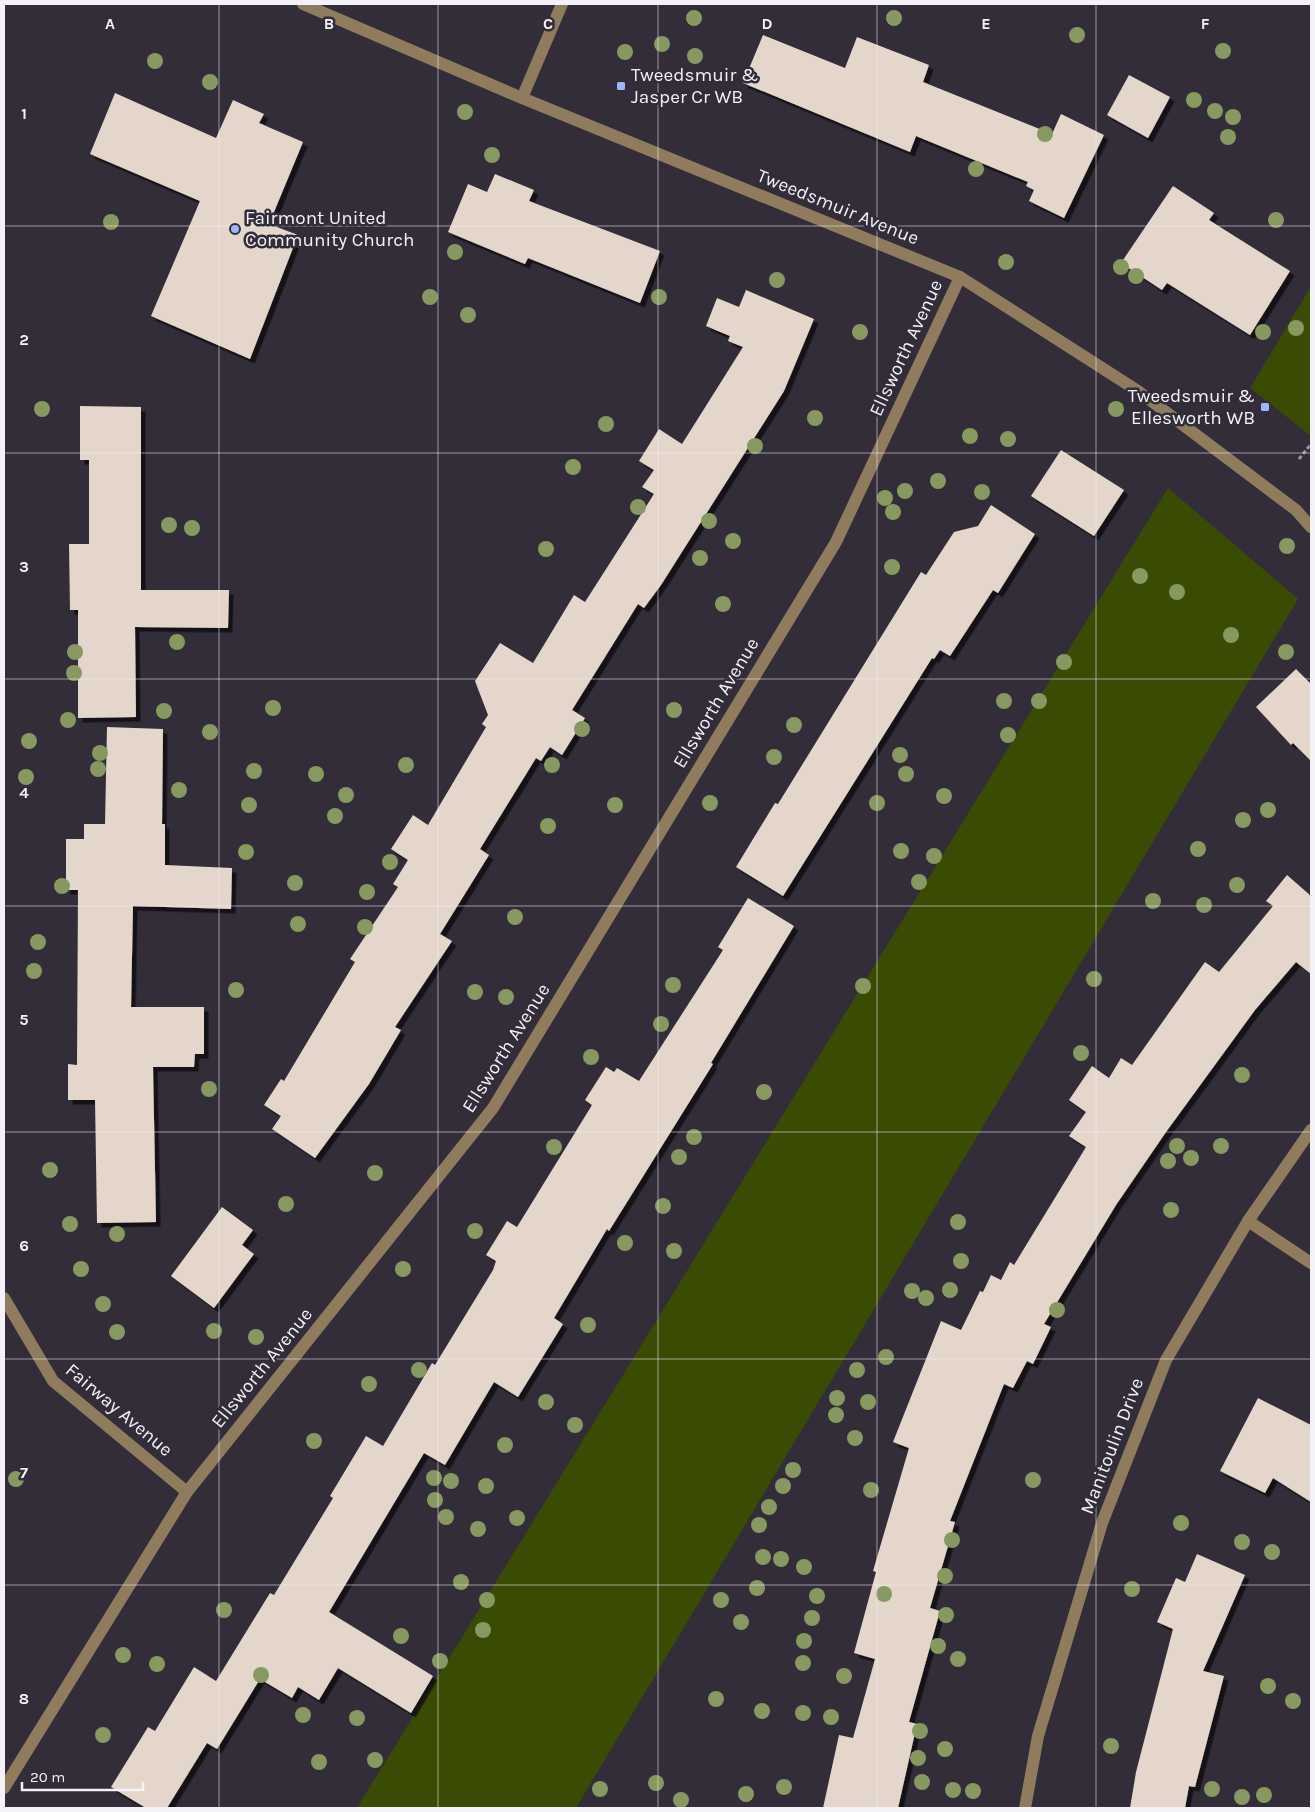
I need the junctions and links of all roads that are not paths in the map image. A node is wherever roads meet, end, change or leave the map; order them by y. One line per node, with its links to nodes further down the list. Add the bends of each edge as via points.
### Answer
1 (303, 4): 3 (street, Tweedsmuir Avenue)
2 (562, 4): 3 (street)
3 (522, 98): 4 (street, Tweedsmuir Avenue)
4 (960, 277): 5 (street, Tweedsmuir Avenue, via 1138,391 1296,510); 10 (street, Ellsworth Avenue, via 836,542 493,1108)
5 (1311, 527)
6 (1311, 1130): 7 (street, Manitoulin Drive)
7 (1248, 1221): 8 (street); 12 (street, Manitoulin Drive, via 1166,1360 1102,1523 1038,1736)
8 (1311, 1262)
9 (4, 1298): 10 (street, Fairway Avenue, via 53,1381)
10 (187, 1492): 11 (street, Ellsworth Avenue)
11 (4, 1788)
12 (1025, 1808)

